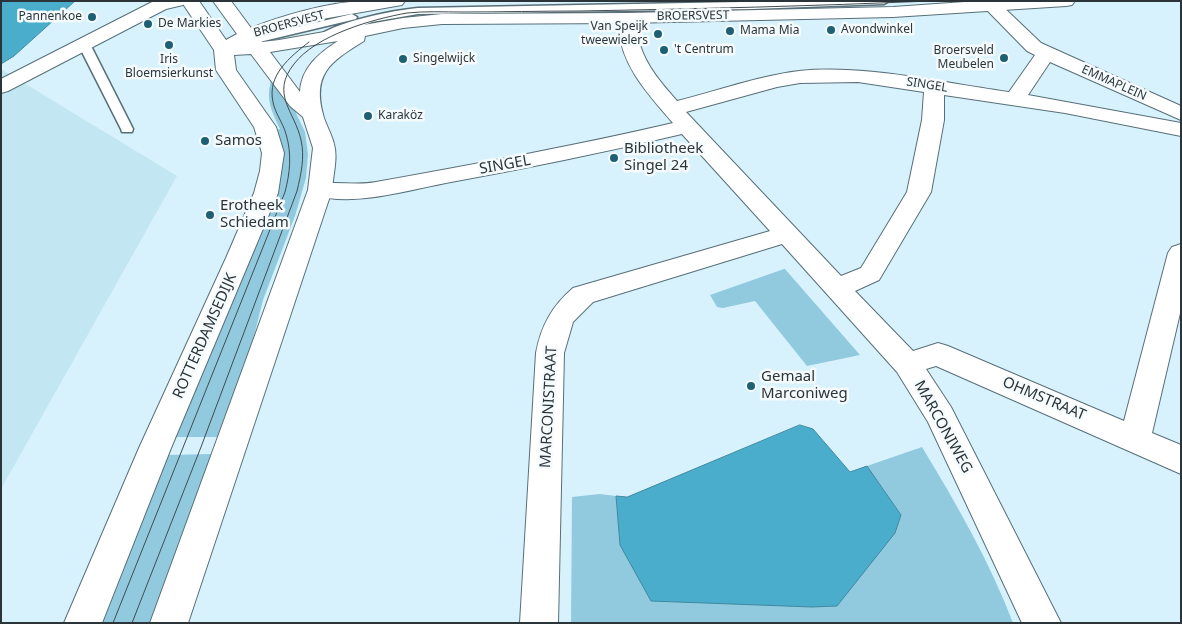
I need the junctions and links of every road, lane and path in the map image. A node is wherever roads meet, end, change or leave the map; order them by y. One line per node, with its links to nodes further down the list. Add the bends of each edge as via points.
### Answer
1 (190, 1): 13 (street)
2 (222, 1): 11 (street)
3 (884, 1): 7 (lane, BROERSVEST, via 732,6)
4 (1066, 1): 6 (street, BROERSVEST)
5 (169, 3): 12 (street)
6 (990, 4): 8 (street, BROERSVEST, via 893,12); 14 (street, EMMAPLEIN, via 1034,47)
7 (394, 8): 10 (lane, BROERSVEST); 11 (street, BROERSVEST, via 294,20)
8 (626, 18): 9 (street, BROERSVEST, via 442,20 403,23); 21 (street, MARCONIWEG, via 637,60)
9 (366, 31): 10 (street, BROERSVEST); 20 (street, via 328,55 317,66 311,82)
10 (321, 38): 11 (street, BROERSVEST)
11 (252, 41): 13 (street, BROERSVEST); 15 (street)
12 (84, 44): 17 (street); 22 (lane)
13 (224, 50): 15 (street, ROTTERDAMSEDIJK, via 226,70)
14 (1046, 53): 18 (street); 19 (street, EMMAPLEIN)
15 (254, 76): 20 (street); 31 (street, ROTTERDAMSEDIJK, via 274,153 266,192)
16 (934, 86): 18 (street, SINGEL); 21 (street, SINGEL, via 858,76 800,77 775,81); 27 (street, via 933,120 919,192 870,274)
17 (1, 87)
18 (1015, 99): 23 (street, SINGEL)
19 (1181, 114)
20 (313, 115): 24 (street, via 324,147)
21 (680, 117): 24 (street, SINGEL, via 586,150 365,190); 25 (street, MARCONIWEG)
22 (127, 129)
23 (1181, 130)
24 (320, 190): 32 (street)
25 (787, 234): 27 (street, MARCONIWEG); 33 (street, MARCONISTRAAT, via 583,295 560,318 550,353)
26 (1181, 253): 29 (street)
27 (836, 288): 28 (street, MARCONIWEG)
28 (906, 364): 29 (street, OHMSTRAAT, via 938,354); 34 (street, MARCONIWEG, via 940,416)
29 (1135, 438): 30 (street, OHMSTRAAT)
30 (1181, 460)
31 (83, 623)
32 (169, 623)
33 (538, 623)
34 (1042, 623)

